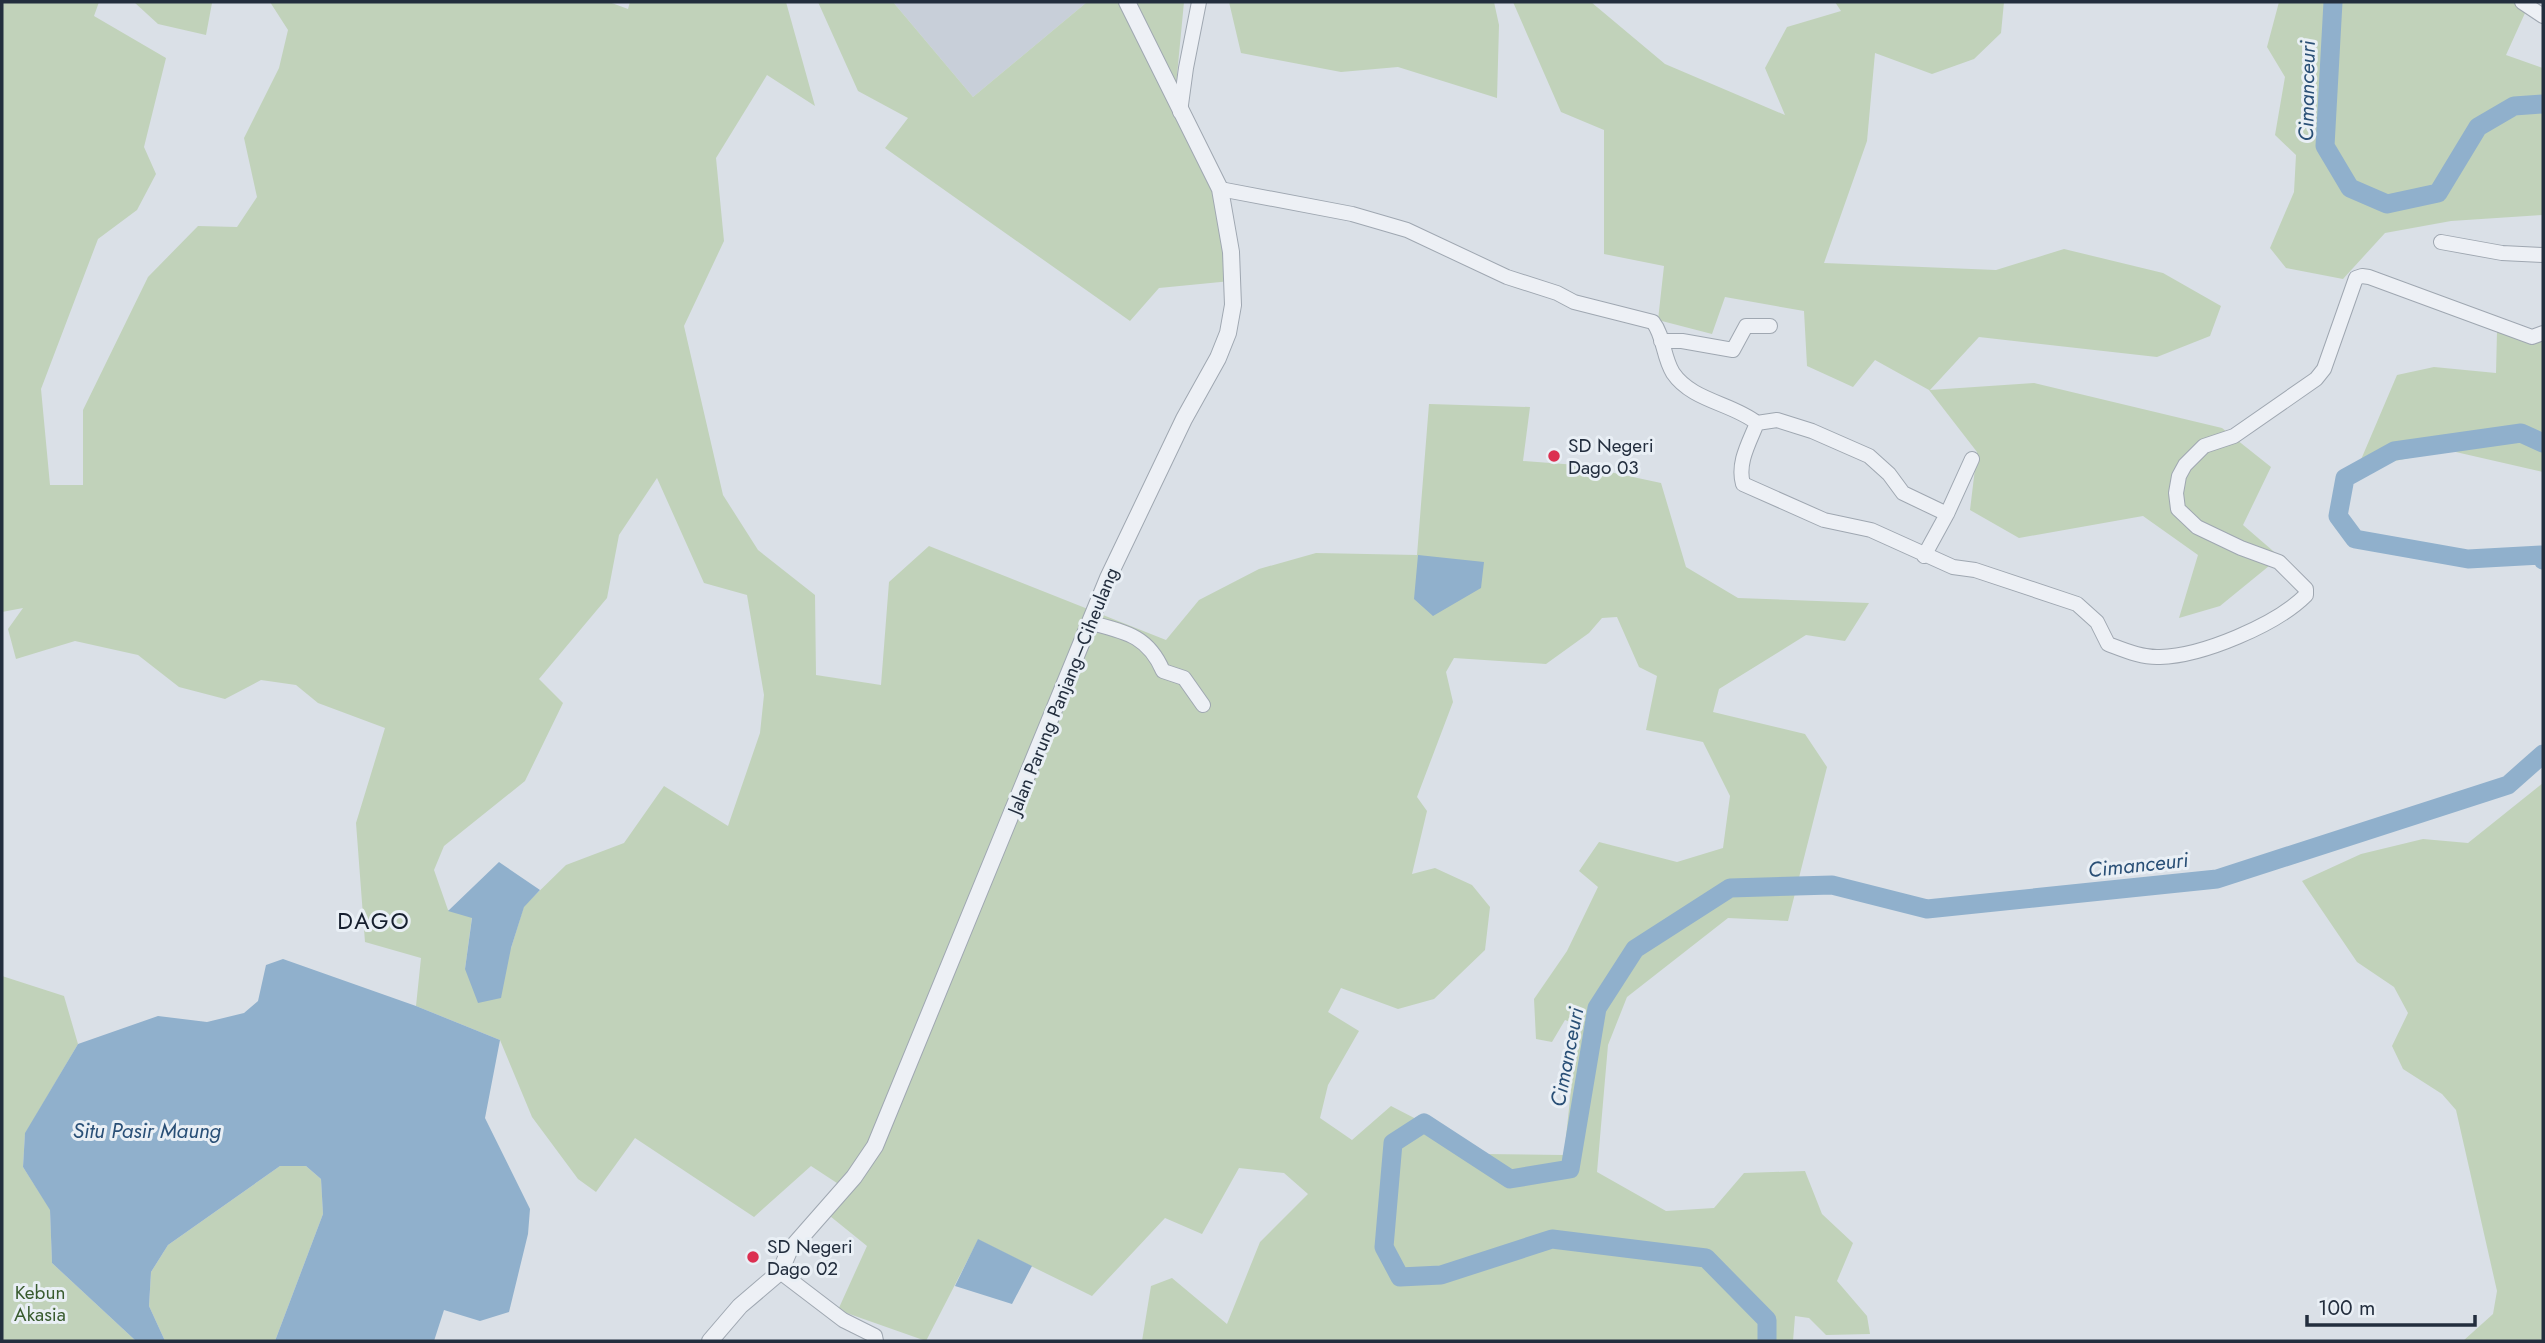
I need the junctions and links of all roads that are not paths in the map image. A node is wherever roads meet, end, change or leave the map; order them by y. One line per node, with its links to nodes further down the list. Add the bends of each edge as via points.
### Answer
1 (1127, 2): 5 (street, Jalan Parung Panjang–Ciheulang)
2 (1199, 2): 5 (street)
3 (2522, 2): 4 (street)
4 (2543, 16)
5 (1180, 112): 6 (street, Jalan Parung Panjang–Ciheulang)
6 (1220, 188): 11 (street, via 1352,214 1407,230 1507,277 1574,302 1653,322); 16 (street, Jalan Parung Panjang–Ciheulang, via 1231,252 1233,305 1228,333 1108,578)
7 (2441, 242): 8 (street)
8 (2543, 255)
9 (1770, 326): 11 (street, via 1746,326 1733,350)
10 (2543, 333): 15 (street, via 2532,337 2369,277 2356,278 2324,369 2316,379 2234,436 2204,446 2179,476 2178,509 2197,527 2279,562 2306,589 2298,603 2257,627 2200,651 2160,657 2108,645 2097,622 2077,604)
11 (1661, 341): 12 (street, via 1674,375 1708,400 1742,411)
12 (1757, 423): 14 (street, via 1777,420 1870,456 1903,493); 15 (street, via 1741,464 1743,484 1824,520 1871,530)
13 (1972, 459): 14 (street)
14 (1947, 514): 15 (street)
15 (1924, 556)
16 (1091, 623): 17 (street, via 1146,642 1163,671 1184,678); 18 (street, Jalan Parung Panjang–Ciheulang, via 875,1146 789,1251)
17 (1203, 705)
18 (780, 1272): 19 (street, Jalan Parung Panjang–Ciheulang, via 740,1306); 20 (street)
19 (710, 1341)
20 (876, 1341)

